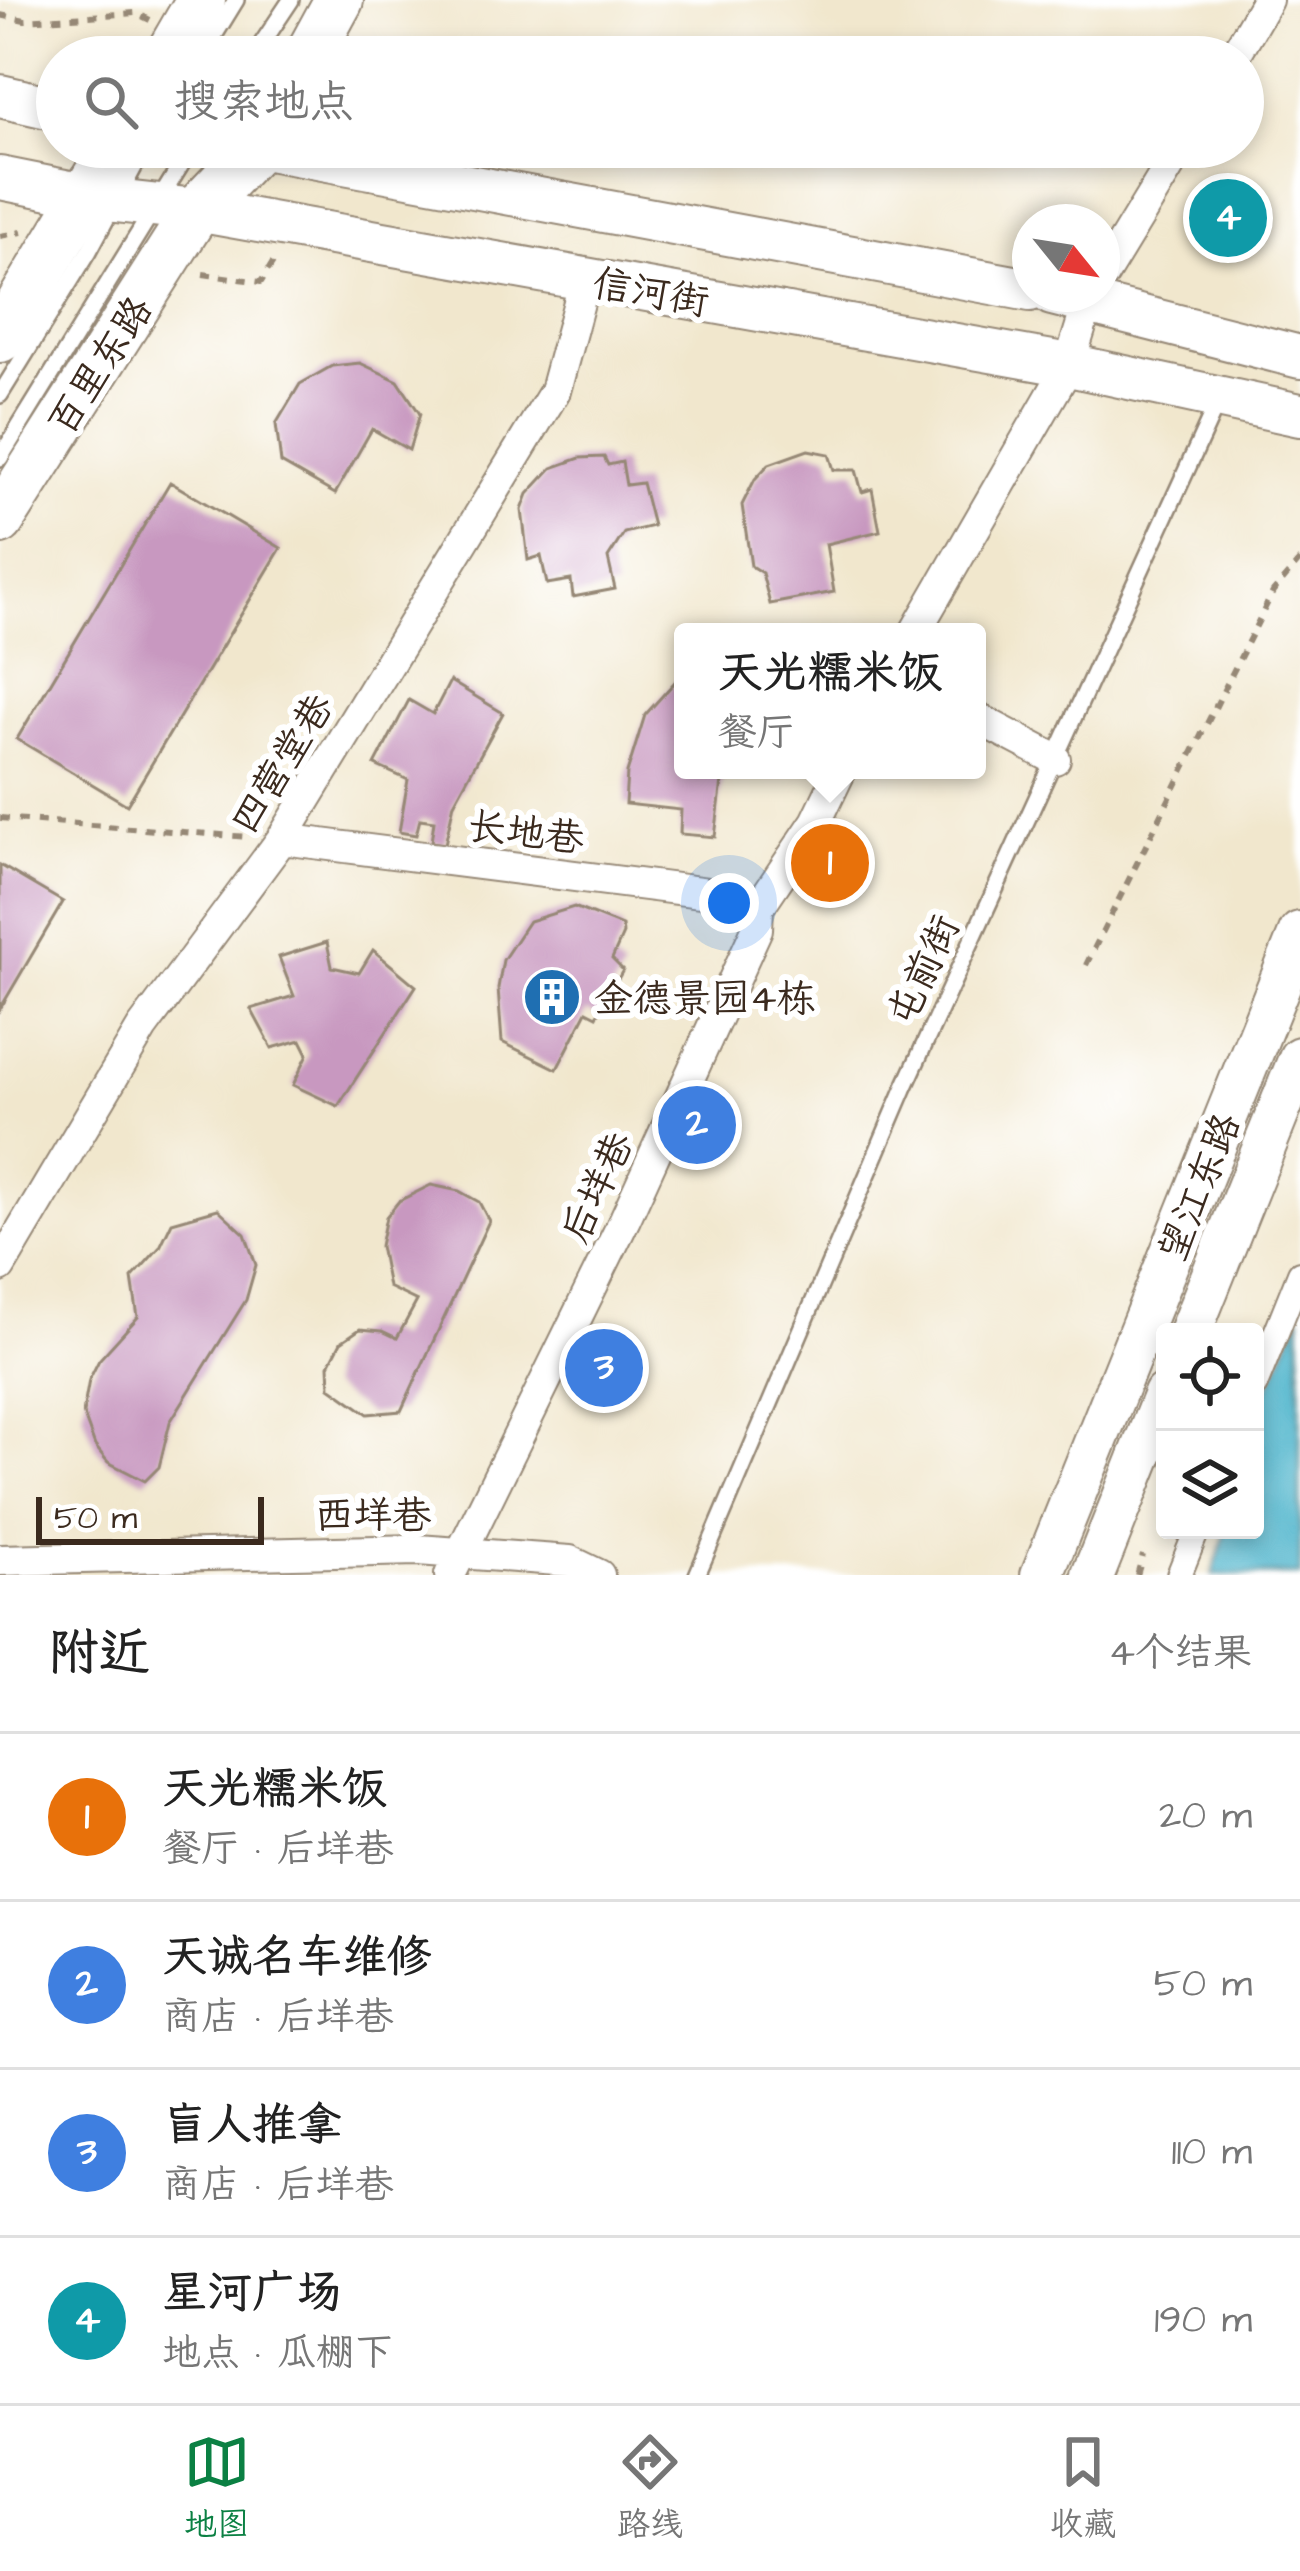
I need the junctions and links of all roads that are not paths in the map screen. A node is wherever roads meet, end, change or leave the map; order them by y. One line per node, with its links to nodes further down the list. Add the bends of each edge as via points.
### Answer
1 (236, 0): 5 (lane)
2 (291, 0): 6 (lane)
3 (339, 0): 7 (main road)
4 (1267, 0): 8 (street)
5 (189, 36)
6 (267, 36)
7 (319, 36)
8 (1246, 36)
9 (0, 96): 10 (main road)
10 (36, 104)
11 (110, 168): 18 (main road)
12 (128, 168): 18 (lane)
13 (187, 168): 19 (lane)
14 (230, 168): 19 (main road, 百里东路)
15 (371, 168): 22 (main road, 信河街)
16 (1166, 168): 20 (street)
17 (0, 178): 18 (main road, 信河街)
18 (101, 199): 19 (main road, 信河街); 25 (main road); 28 (lane)
19 (178, 208): 21 (main road, 信河街); 31 (lane); 32 (main road, 百里东路)
20 (1120, 236)
21 (585, 280): 27 (main road, 信河街); 37 (street, 四营堂巷, via 555,391)
22 (1012, 287)
23 (1120, 302): 26 (main road)
24 (1079, 312): 27 (street)
25 (0, 338)
26 (1300, 356)
27 (1069, 365): 29 (main road, 信河街); 33 (street)
28 (0, 395)
29 (1220, 398): 30 (main road, 信河街); 35 (lane, 屯前街)
30 (1300, 415)
31 (0, 458)
32 (0, 520)
33 (920, 623)
34 (986, 723): 35 (street)
35 (1055, 759): 50 (lane, 屯前街)
36 (838, 779): 38 (street, 后垟巷)
37 (282, 839): 38 (street, 长地巷, via 732,896); 41 (street, 四营堂巷, via 142,1028)
38 (758, 908): 48 (street, 后垟巷, via 757,929 635,1198)
39 (1300, 933): 51 (main road, 望江东路)
40 (1300, 1058): 43 (main road, 望江东路)
41 (0, 1267)
42 (1300, 1273): 44 (street)
43 (1194, 1323)
44 (1264, 1363)
45 (1156, 1417): 52 (main road)
46 (1193, 1539): 53 (street)
47 (0, 1559): 48 (street, 西垟巷, via 418,1550)
48 (455, 1564): 49 (street, 西垟巷, via 570,1562)
49 (599, 1575)
50 (697, 1575)
51 (1042, 1575)
52 (1093, 1575)
53 (1179, 1575)

